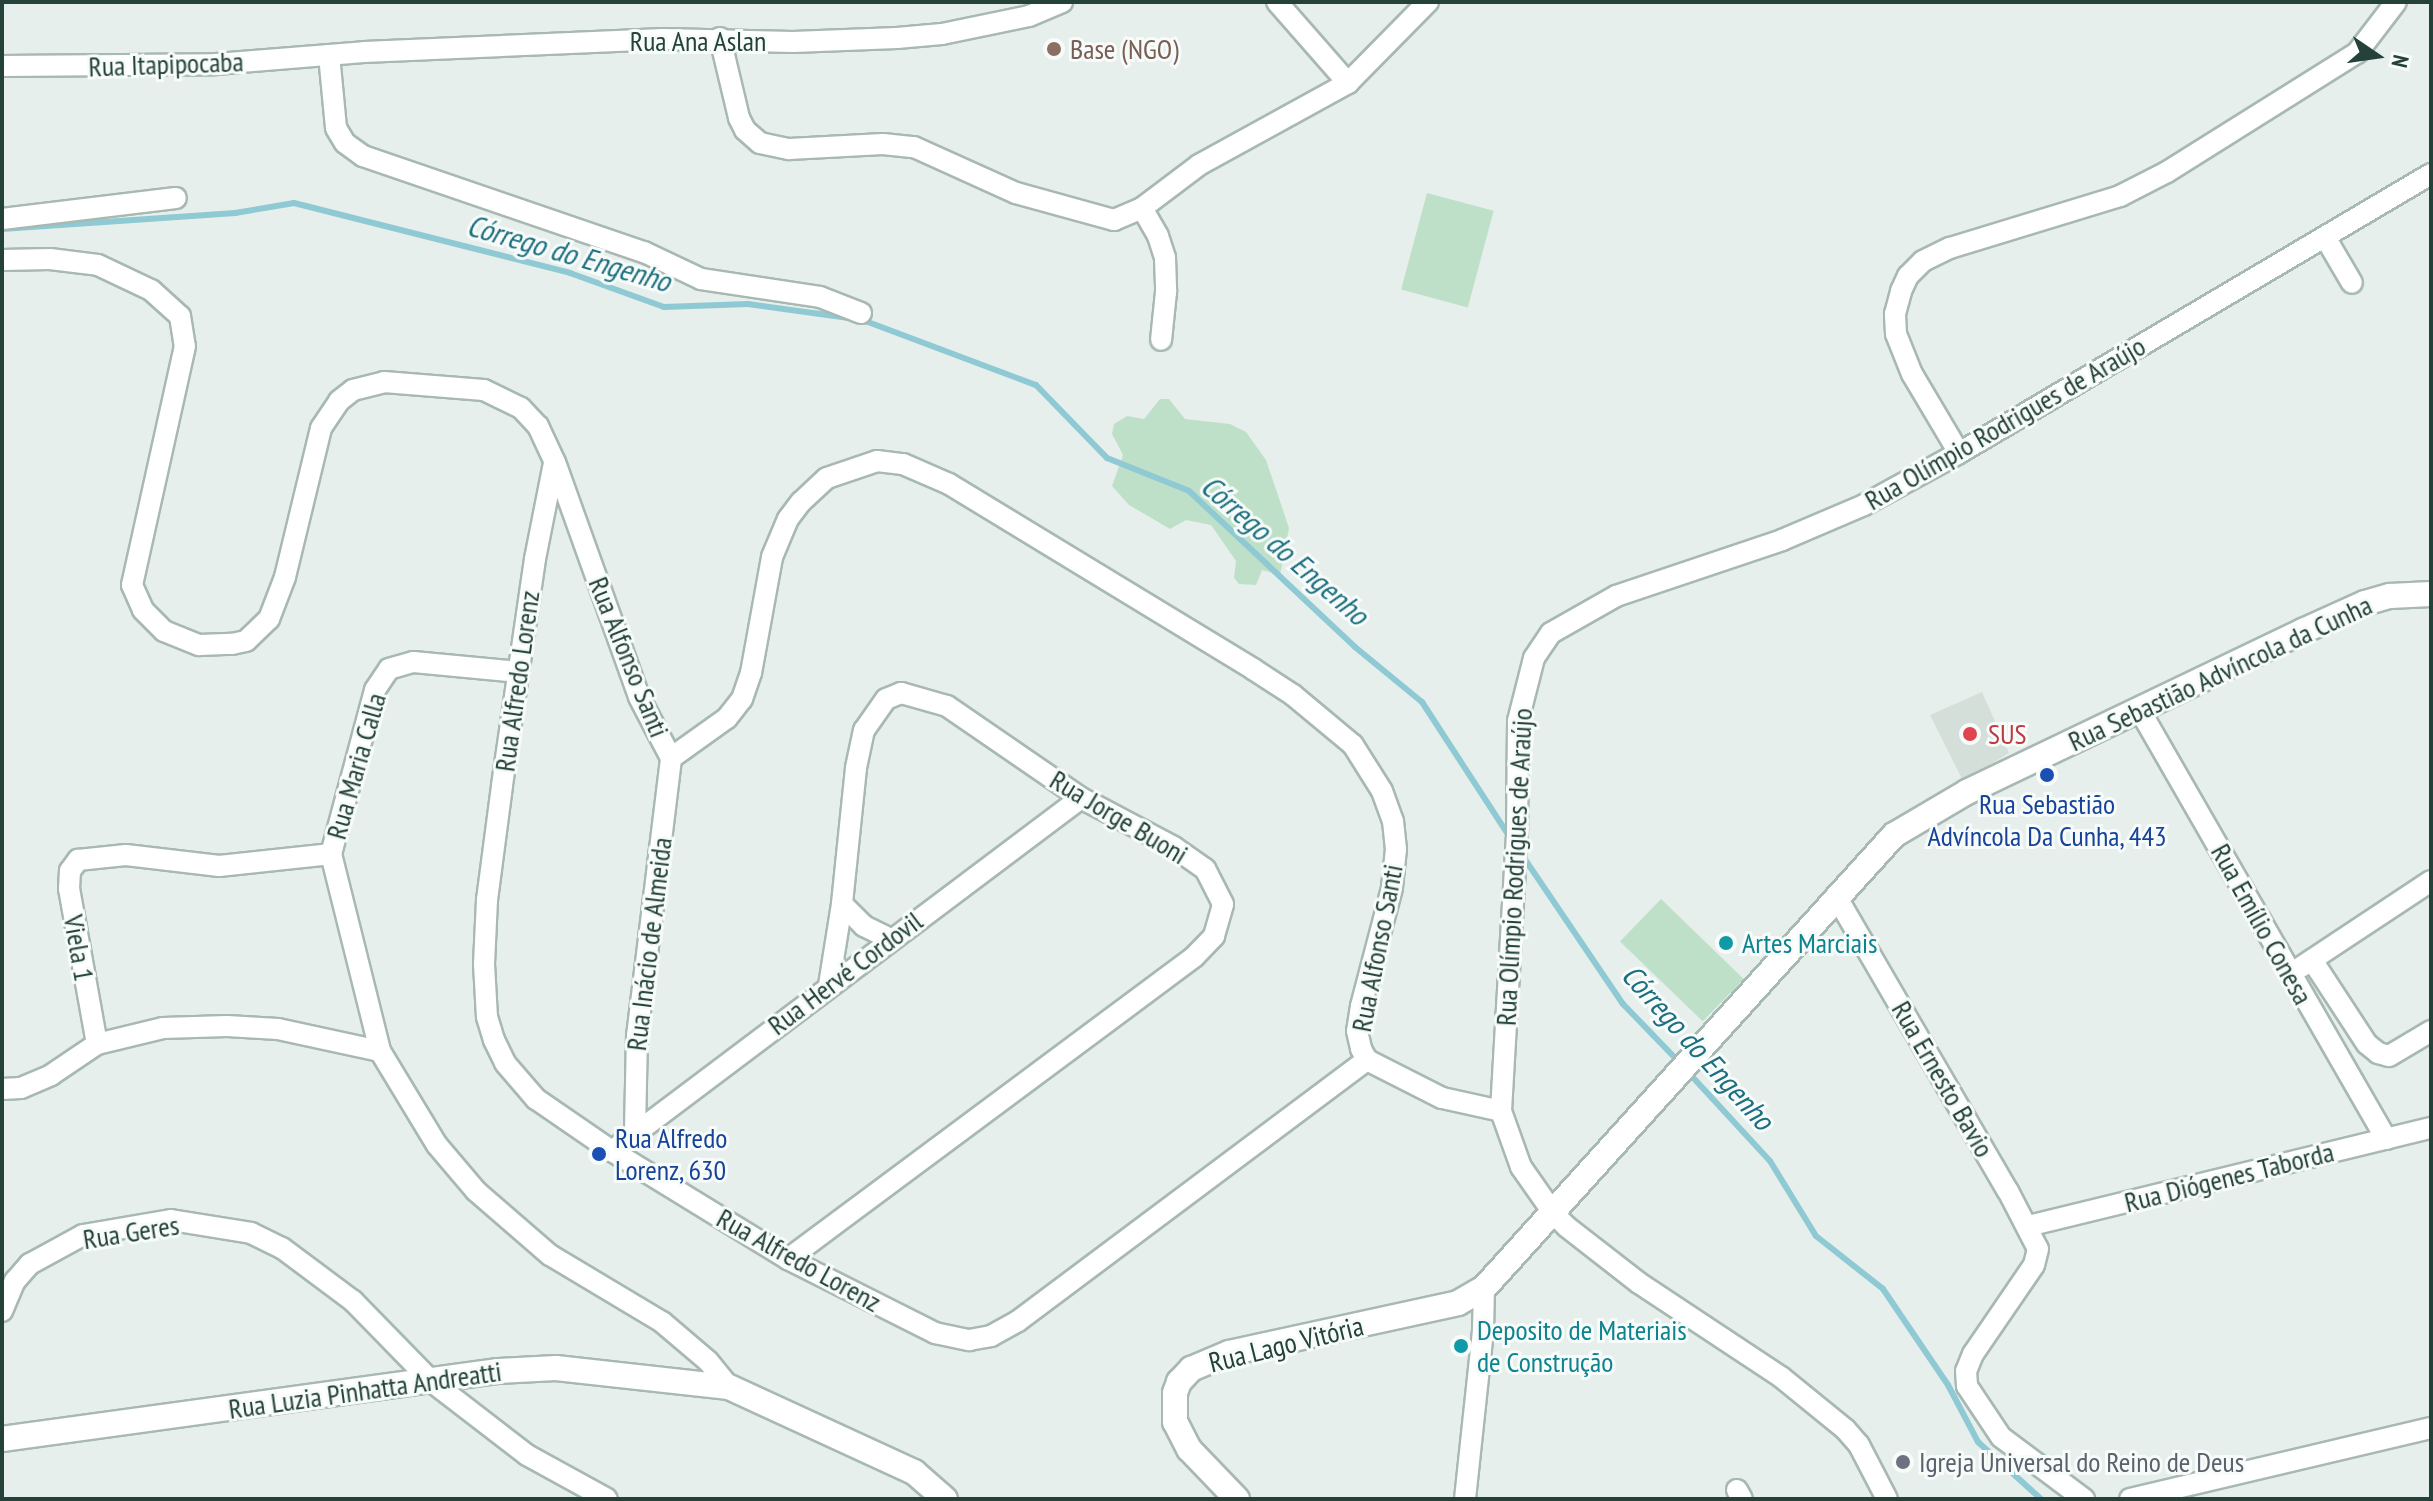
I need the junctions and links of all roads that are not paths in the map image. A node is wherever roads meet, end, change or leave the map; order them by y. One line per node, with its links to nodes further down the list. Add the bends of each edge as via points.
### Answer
1 (1062, 2): 5 (street, Rua Ana Aslan, via 1029,16 942,34 793,42)
2 (1277, 2): 8 (street)
3 (1428, 2): 8 (street)
4 (2396, 2): 18 (street, via 2357,53 2167,172 2120,196 1950,248 1923,261 1908,276 1895,314 1896,334 1912,374)
5 (720, 38): 6 (street, Rua Ana Aslan); 11 (street, via 739,118 760,143 789,149 914,147 1005,189 1074,212 1114,220)
6 (329, 55): 7 (street, Rua Itapipocaba, via 201,65); 16 (street, via 336,128 363,156 644,252 701,279 820,297)
7 (2, 66)
8 (1348, 83): 11 (street, via 1199,165)
9 (2431, 174): 13 (street, Rua Olímpio Rodrigues de Araújo)
10 (176, 198): 12 (street)
11 (1142, 208): 17 (street, via 1165,258)
12 (2, 219)
13 (2325, 237): 15 (street); 18 (street, Rua Olímpio Rodrigues de Araújo)
14 (2, 260): 19 (street, Rua Alfonso Santi, via 98,265 151,290 180,316 185,346 132,585 152,621 181,640 215,645 246,641 269,619 285,577 321,428 353,390 384,382 484,390 521,408 538,426)
15 (2352, 283)
16 (861, 313)
17 (1161, 340)
18 (1959, 453): 38 (street, Rua Olímpio Rodrigues de Araújo, via 1864,505 1782,540 1616,596 1551,633 1534,658 1518,721 1517,837)
19 (555, 462): 21 (street, Rua Alfredo Lorenz); 23 (street, Rua Alfonso Santi, via 639,697)
20 (2431, 594): 22 (street, Rua Sebastião Advíncola da Cunha, via 2365,603)
21 (519, 672): 25 (street, Rua Maria Calla, via 413,662 389,669 375,690); 42 (street, Rua Alfredo Lorenz, via 487,900 487,1017 505,1063 536,1099)
22 (2139, 709): 27 (street, Rua Sebastião Advíncola da Cunha, via 1922,815 1894,835); 31 (street, Rua Emílio Conesa)
23 (671, 758): 36 (street, Rua Alfonso Santi, via 727,718 742,699 772,557 801,502 827,478 877,461 903,464 949,484 1253,669 1353,745 1382,791 1396,849 1392,888 1357,1031); 40 (street, Rua Inácio de Almeida, via 637,1036)
24 (1081, 798): 28 (street, Rua Jorge Buoni, via 947,706 901,693 886,699 872,714 861,743); 29 (street, Rua Hervé Cordovil); 45 (street, Rua Jorge Buoni, via 1205,869 1223,904 1214,936 1194,957)
25 (331, 854): 34 (street, Viela 1, via 219,866 126,855 83,858 70,871 69,889); 35 (street)
26 (2431, 881): 30 (street)
27 (1836, 896): 43 (street, Rua Sebastião Advíncola da Cunha); 44 (street, Rua Ernesto Bavio)
28 (842, 904): 29 (street, via 864,926); 32 (street, Rua Jorge Buoni)
29 (891, 939): 32 (street, Rua Hervé Cordovil)
30 (2312, 960): 31 (street); 33 (street, via 2378,1053 2389,1056)
31 (2291, 974): 41 (street, Rua Emílio Conesa)
32 (829, 985): 40 (street, Rua Hervé Cordovil)
33 (2431, 1031)
34 (97, 1044): 35 (street, via 163,1028 227,1026 278,1029); 37 (street, via 51,1075 21,1088)
35 (380, 1051): 49 (street, via 437,1145 476,1191 550,1255 662,1322 708,1361)
36 (1367, 1060): 38 (street, Rua Alfonso Santi, via 1442,1098); 45 (street, Rua Alfredo Lorenz, via 1031,1312 991,1336 969,1340 935,1333)
37 (2, 1089)
38 (1501, 1111): 43 (street, Rua Olímpio Rodrigues de Araújo, via 1521,1167)
39 (2431, 1128): 41 (street, Rua Diógenes Taborda)
40 (635, 1131): 42 (street, Rua Hervé Cordovil)
41 (2386, 1139): 44 (street, Rua Diógenes Taborda)
42 (612, 1151): 45 (street, Rua Alfredo Lorenz)
43 (1554, 1214): 46 (street, Rua Sebastião Advíncola da Cunha); 56 (street, Rua Olímpio Rodrigues de Araújo, via 1639,1283 1826,1413 1859,1445)
44 (2028, 1226): 57 (street, Rua Ernesto Bavio, via 2038,1249 2034,1265 1973,1354 1967,1386 2001,1437)
45 (788, 1259)
46 (1484, 1288): 54 (street, Rua Lago Vitória, via 1458,1303 1229,1353 1191,1369 1175,1393 1175,1422 1189,1449); 55 (street)
47 (2, 1311): 48 (street, Rua Geres, via 15,1281 30,1264 83,1235 171,1220 217,1226 251,1233 305,1264 353,1301)
48 (431, 1381): 49 (street, Rua Luzia Pinhatta Andreatti, via 556,1368); 51 (street, Rua Luzia Pinhatta Andreatti); 52 (street, Rua Geres, via 527,1455)
49 (729, 1387): 53 (street, Rua Luzia Pinhatta Andreatti, via 914,1472)
50 (2431, 1428): 58 (street)
51 (3, 1433)
52 (607, 1499)
53 (945, 1499)
54 (1237, 1499)
55 (1465, 1499)
56 (1887, 1499)
57 (2084, 1499)
58 (2130, 1499)

